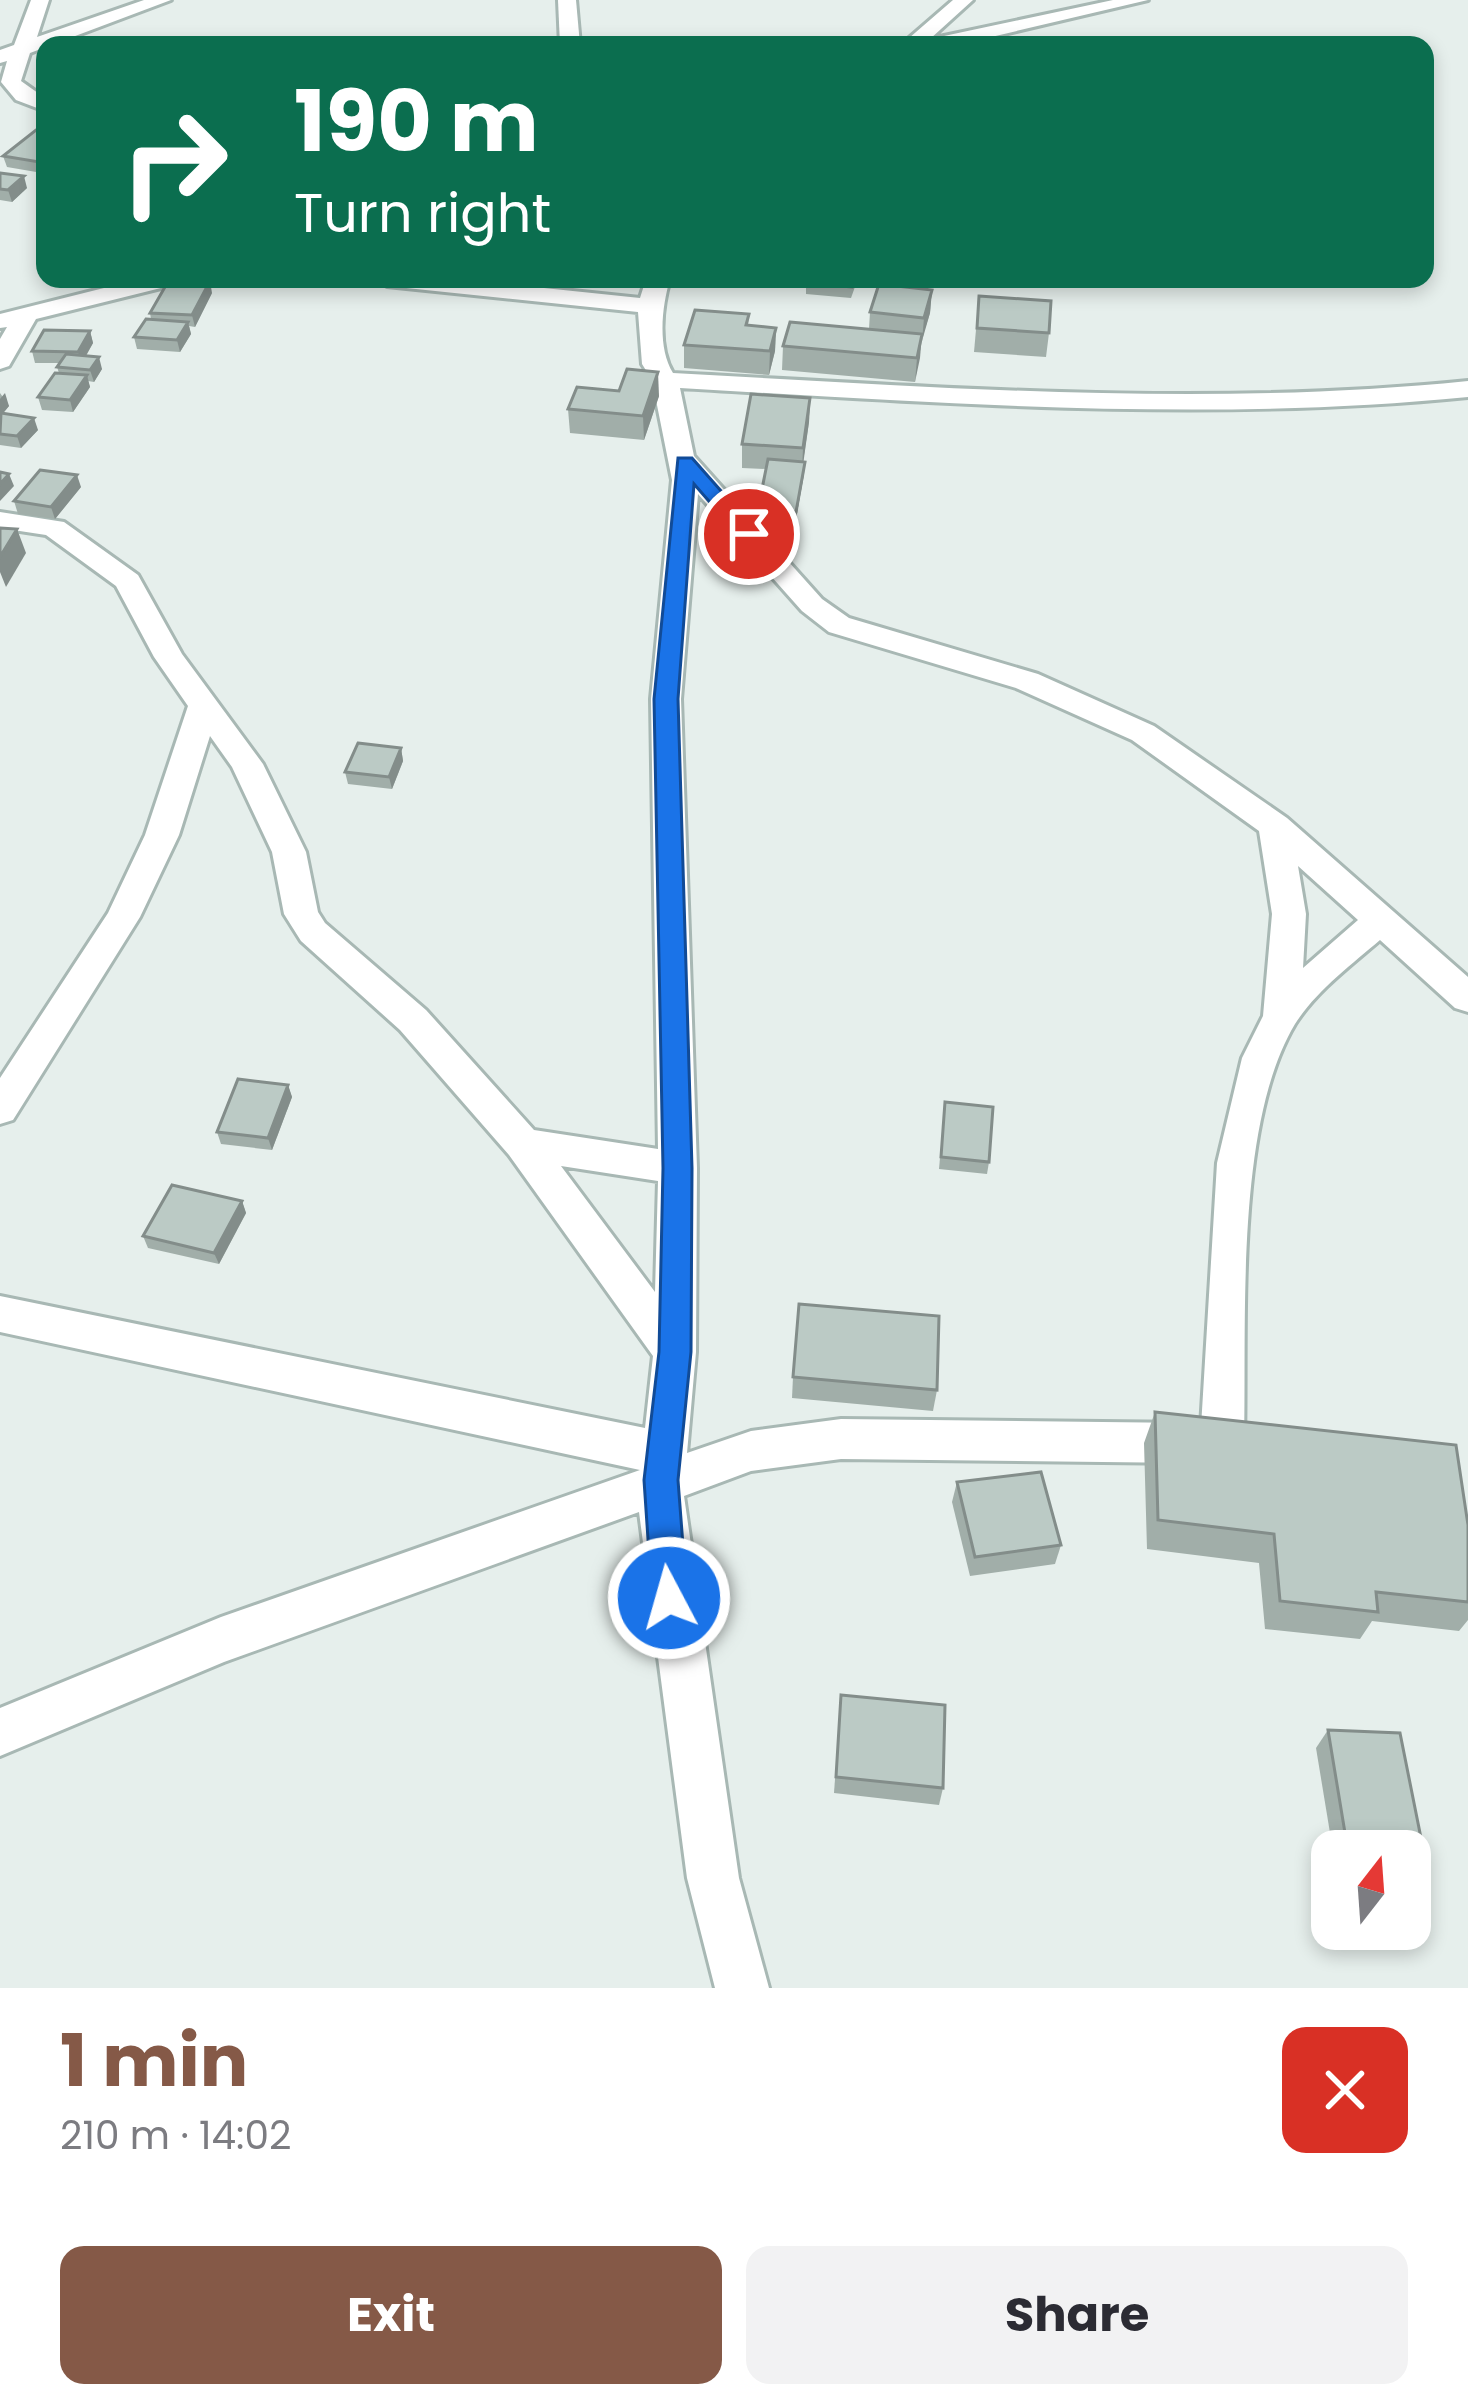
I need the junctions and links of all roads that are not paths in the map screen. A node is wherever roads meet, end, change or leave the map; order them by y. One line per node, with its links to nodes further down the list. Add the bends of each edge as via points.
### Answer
1 (40, 0): 10 (street, via 32,34)
2 (162, 0): 6 (street)
3 (567, 0): 7 (street)
4 (964, 0): 8 (street)
5 (1139, 0): 9 (street)
6 (60, 36)
7 (569, 36)
8 (921, 36)
9 (972, 36)
10 (9, 54): 11 (street, via 14,89)
11 (36, 100)
12 (133, 288): 15 (street)
13 (572, 288): 14 (street)
14 (654, 292): 17 (street, via 655,364)
15 (13, 318): 16 (street)
16 (0, 361)
17 (665, 380): 18 (street, via 1016,400); 19 (street)
18 (1460, 393)
19 (685, 462): 22 (street, via 839,625 1089,706 1196,766); 28 (street, via 666,699)
20 (0, 520): 21 (street, via 54,528 128,580)
21 (204, 705): 26 (street, via 162,836 123,917); 27 (street, via 272,812 313,932 413,1020)
22 (1275, 826): 23 (street); 25 (street, via 1288,914)
23 (1378, 922): 24 (street); 25 (street)
24 (1468, 998)
25 (1281, 1015): 31 (street, via 1245,1100)
26 (0, 1109)
27 (523, 1144): 28 (street); 30 (street)
28 (678, 1168): 30 (street)
29 (0, 1315): 33 (street)
30 (675, 1352): 33 (street)
31 (1222, 1443): 32 (street); 33 (street, via 841,1439)
32 (1268, 1446)
33 (663, 1466): 34 (street); 35 (street, via 669,1598 713,1878)
34 (0, 1732)
35 (742, 1988)

